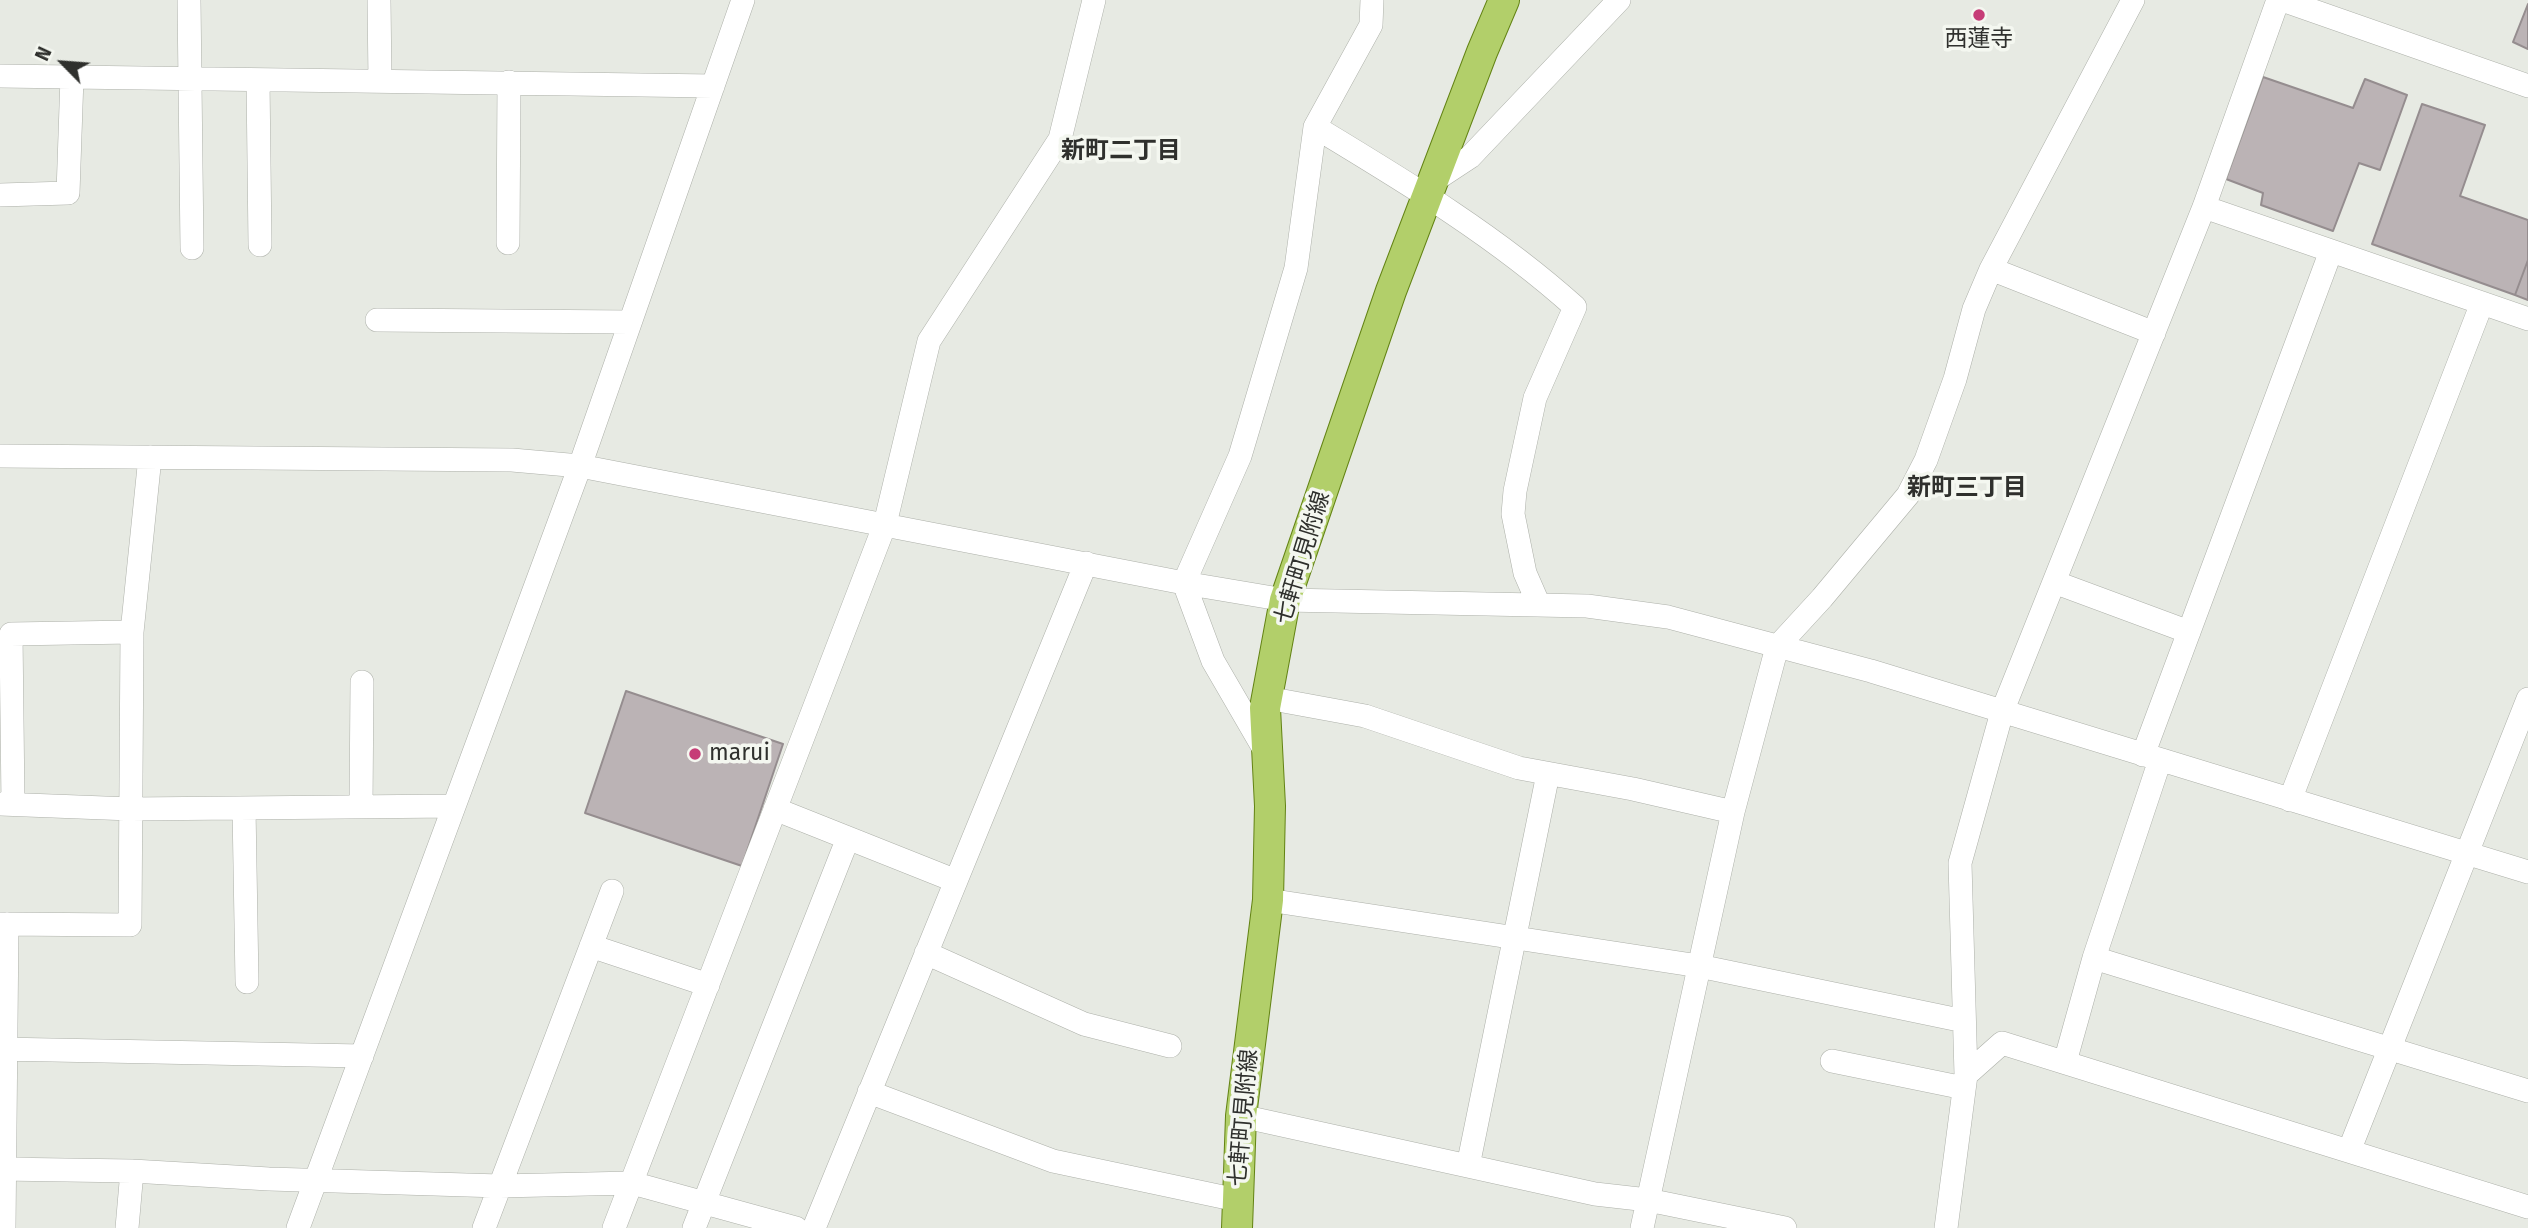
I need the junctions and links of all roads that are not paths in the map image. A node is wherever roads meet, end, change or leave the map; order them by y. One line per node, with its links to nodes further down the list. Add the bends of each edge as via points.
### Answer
1 (189, 0): 13 (street)
2 (379, 0): 15 (street)
3 (743, 0): 17 (street)
4 (1094, 0): 36 (street, via 1060,139 929,341)
5 (1372, 0): 19 (street, via 1371,25)
6 (1504, 0): 20 (main road, 七軒町見附線)
7 (1619, 0): 20 (street, via 1470,157)
8 (2133, 0): 27 (street)
9 (2280, 0): 10 (street); 22 (street)
10 (2322, 7): 18 (street)
11 (0, 76): 12 (street)
12 (72, 77): 13 (street); 21 (street, via 68,193)
13 (188, 79): 14 (street); 25 (street)
14 (258, 80): 15 (street); 24 (street)
15 (380, 81): 16 (street)
16 (509, 82): 17 (street); 23 (street)
17 (713, 86): 31 (street)
18 (2528, 86)
19 (1315, 127): 20 (street); 39 (street, via 1296,268 1240,456)
20 (1429, 188): 40 (main road, 七軒町見附線); 41 (street, via 1575,307 1535,398 1515,491 1513,514)
21 (0, 195)
22 (2204, 207): 26 (street); 32 (street)
23 (508, 243)
24 (260, 245)
25 (192, 248)
26 (2332, 251): 28 (street); 43 (street)
27 (1991, 269): 32 (street); 44 (street, via 1926,460 1908,495)
28 (2482, 303): 30 (street); 52 (street)
29 (377, 320): 31 (street)
30 (2528, 320)
31 (630, 322): 35 (street)
32 (2154, 333): 38 (street)
33 (0, 456): 34 (street)
34 (150, 457): 35 (street, via 512,460); 42 (street)
35 (580, 466): 36 (street); 54 (street)
36 (885, 524): 37 (street); 58 (street)
37 (1086, 563): 39 (street); 63 (street)
38 (2054, 582): 43 (street); 48 (street)
39 (1184, 583): 40 (street); 49 (street, via 1213,662)
40 (1286, 600): 41 (street); 46 (main road, 七軒町見附線)
41 (1539, 606): 44 (street, via 1587,606 1668,617)
42 (132, 632): 53 (street, via 11,634); 57 (street)
43 (2189, 632): 50 (street)
44 (1777, 647): 48 (street); 59 (street)
45 (362, 682): 55 (street)
46 (1268, 698): 49 (main road, 七軒町見附線); 51 (street, via 1365,716)
47 (2528, 699): 61 (street)
48 (2002, 712): 50 (street); 74 (street, via 1959,863)
49 (1267, 754): 65 (main road, 七軒町見附線)
50 (2152, 758): 52 (street); 70 (street)
51 (1548, 774): 59 (street); 67 (street)
52 (2290, 800): 61 (street)
53 (6, 804): 57 (street)
54 (454, 806): 55 (street); 78 (street)
55 (361, 807): 56 (street)
56 (244, 808): 57 (street); 72 (street)
57 (131, 809): 66 (street, via 130,925)
58 (775, 809): 60 (street); 73 (street)
59 (1733, 812): 71 (street)
60 (848, 838): 63 (street); 93 (street)
61 (2467, 853): 62 (street); 76 (street)
62 (2528, 872)
63 (956, 881): 69 (street)
64 (612, 891): 68 (street)
65 (1268, 900): 67 (street); 84 (main road, 七軒町見附線)
66 (4, 924): 77 (street)
67 (1515, 938): 71 (street); 86 (street)
68 (591, 946): 73 (street); 91 (street)
69 (926, 953): 75 (street, via 1084,1024); 83 (street)
70 (2094, 958): 76 (street); 80 (street)
71 (1699, 966): 74 (street); 92 (street)
72 (247, 982)
73 (708, 985): 90 (street)
74 (1964, 1021): 81 (street)
75 (1170, 1046)
76 (2390, 1048): 82 (street); 85 (street)
77 (2, 1049): 78 (street); 87 (street)
78 (362, 1056): 89 (street)
79 (1832, 1061): 81 (street)
80 (2065, 1062): 81 (street, via 2002,1043); 85 (street)
81 (1965, 1082): 106 (street)
82 (2528, 1091)
83 (869, 1092): 95 (street, via 1053,1161); 103 (street)
84 (1241, 1116): 86 (street); 95 (main road, 七軒町見附線)
85 (2349, 1152): 94 (street)
86 (1468, 1166): 92 (street, via 1595,1194)
87 (2, 1169): 88 (street); 96 (street)
88 (132, 1171): 89 (street); 97 (street)
89 (316, 1181): 91 (street); 98 (street)
90 (632, 1184): 91 (street); 93 (street); 100 (street)
91 (500, 1186): 99 (street)
92 (1648, 1200): 104 (street); 105 (street)
93 (704, 1202): 101 (street); 102 (street)
94 (2528, 1207)
95 (1237, 1214)
96 (4, 1228)
97 (127, 1228)
98 (298, 1228)
99 (484, 1228)
100 (614, 1228)
101 (694, 1228)
102 (796, 1228)
103 (814, 1228)
104 (1642, 1228)
105 (1786, 1228)
106 (1946, 1228)

